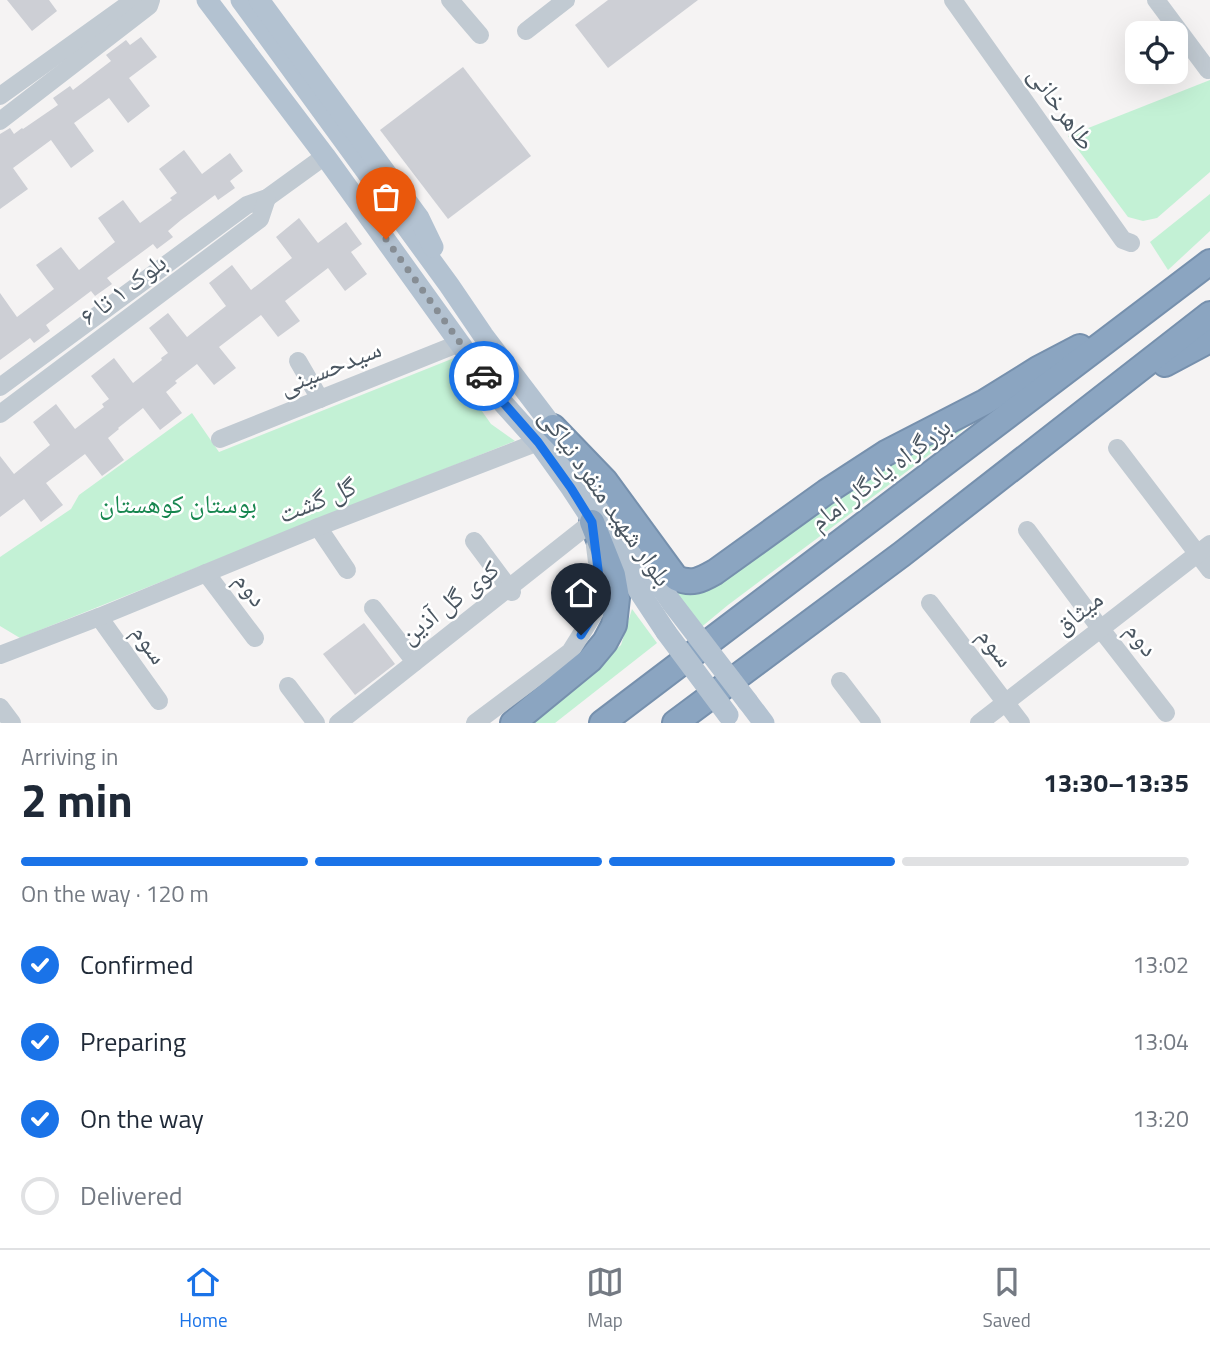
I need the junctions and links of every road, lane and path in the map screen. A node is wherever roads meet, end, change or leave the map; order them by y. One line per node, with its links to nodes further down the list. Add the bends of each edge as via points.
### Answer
1 (134, 0): 13 (street)
2 (150, 0): 14 (street, via 149,6)
3 (207, 0): 15 (main road, بلوار شهید منفرد نیاکی)
4 (241, 0): 20 (main road, بلوار شهید منفرد نیاکی)
5 (259, 0): 20 (main road, via 419,218)
6 (450, 0): 11 (street)
7 (566, 0): 10 (street)
8 (953, 0): 18 (street, طاهرخانی, via 1123,240)
9 (1156, 0): 12 (street)
10 (526, 31)
11 (480, 35)
12 (1208, 70)
13 (0, 96)
14 (0, 121)
15 (325, 156): 16 (street); 24 (main road, بلوار شهید منفرد نیاکی)
16 (267, 198): 26 (street, via 247,205); 29 (street, بلوک ۱ تا ۶, via 260,219)
17 (1210, 240): 22 (highway)
18 (1130, 243)
19 (1202, 268): 22 (highway, بزرگراه یادگار امام)
20 (449, 285): 30 (main road, بلوار شهید منفرد نیاکی)
21 (1210, 314): 28 (highway)
22 (1138, 316): 30 (highway, via 886,453 697,582 676,578 605,481); 62 (highway, بزرگراه یادگار امام)
23 (1210, 340): 28 (highway)
24 (460, 343): 27 (street, سیدحسینی); 30 (main road, بلوار شهید منفرد نیاکی, via 502,401)
25 (298, 361): 27 (street)
26 (0, 387)
27 (320, 399): 31 (street, سیدحسینی)
28 (1100, 400): 55 (highway, via 742,671)
29 (0, 414)
30 (545, 435): 33 (main road, بلوار شهید منفرد نیاکی); 34 (street, گل گشت); 64 (main road, بلوار شهید منفرد نیاکی, bridge)
31 (220, 439)
32 (1117, 447): 37 (street)
33 (592, 522): 41 (street, کوی گل آذین); 56 (main road, بلوار شهید منفرد نیاکی, bridge); 60 (street, via 602,601 570,652); 61 (highway, via 613,575 617,598 614,625 590,660)
34 (318, 527): 38 (street); 40 (street, گل گشت)
35 (1027, 530): 45 (street, دوم)
36 (474, 541): 41 (street)
37 (1203, 549): 39 (street); 45 (street, میثاق)
38 (347, 570)
39 (1210, 570)
40 (206, 573): 44 (street, گل گشت); 46 (street, دوم)
41 (511, 590): 48 (street, کوی گل آذین)
42 (930, 603): 52 (street, سوم)
43 (373, 608): 48 (street)
44 (99, 617): 47 (street, گل گشت); 51 (street, سوم)
45 (1100, 628): 52 (street, میثاق); 54 (street, دوم)
46 (255, 638)
47 (0, 655)
48 (415, 662): 59 (street, کوی گل آذین)
49 (840, 681): 65 (street)
50 (288, 686): 58 (street)
51 (159, 701)
52 (1005, 703): 66 (street, میثاق); 67 (street, سوم)
53 (0, 707): 57 (street)
54 (1167, 713)
55 (692, 714): 63 (highway)
56 (731, 719)
57 (12, 723)
58 (316, 723)
59 (338, 723)
60 (475, 723)
61 (513, 723)
62 (602, 723)
63 (675, 723)
64 (764, 723)
65 (872, 723)
66 (979, 723)
67 (1021, 723)

